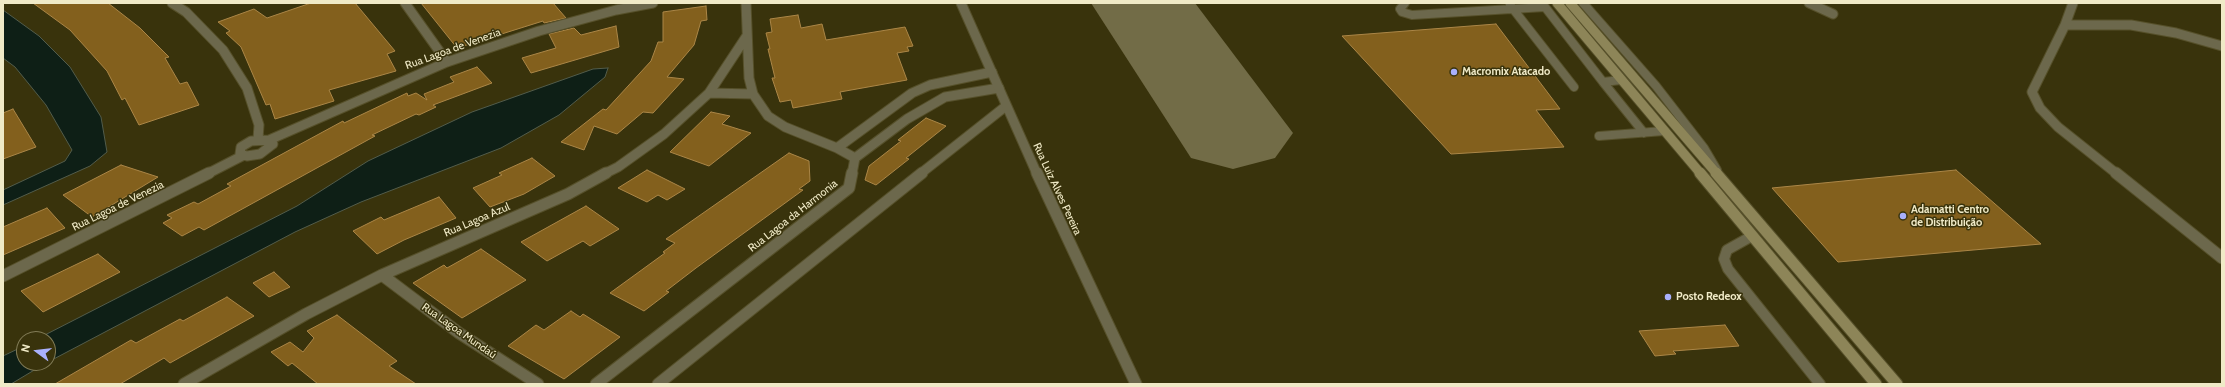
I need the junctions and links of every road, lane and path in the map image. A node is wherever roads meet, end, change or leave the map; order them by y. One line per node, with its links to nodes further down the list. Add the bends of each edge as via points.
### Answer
1 (172, 3): 36 (street, via 186,12 223,50 247,88 259,125)
2 (405, 3): 20 (street)
3 (609, 3): 15 (street)
4 (653, 3): 15 (street, Rua Lagoa de Venezia)
5 (746, 3): 18 (street)
6 (961, 3): 21 (street, Rua Luiz Alves Pereira)
7 (1405, 3): 14 (lane, via 1400,9 1412,14)
8 (1557, 3): 22 (main road)
9 (1570, 3): 41 (main road)
10 (1583, 3): 41 (lane, via 1656,86 1704,148)
11 (1809, 3): 16 (street)
12 (2073, 3): 17 (street)
13 (1543, 5): 14 (lane); 23 (lane)
14 (1510, 6): 25 (lane)
15 (616, 10): 20 (street, Rua Lagoa de Venezia, via 539,31)
16 (1833, 14)
17 (2065, 26): 19 (street, via 2131,25 2176,33); 43 (street, via 2032,92 2040,108 2058,128)
18 (746, 37): 27 (street, Rua Lagoa Azul); 28 (street, via 749,78)
19 (2222, 46)
20 (447, 62): 37 (street, Rua Lagoa de Venezia)
21 (992, 72): 24 (street); 26 (street, Rua Luiz Alves Pereira)
22 (1621, 80): 23 (lane); 33 (main road)
23 (1603, 82): 34 (lane)
24 (930, 85): 29 (street); 31 (street, via 912,93)
25 (1574, 87)
26 (999, 88): 29 (street); 30 (street, Rua Luiz Alves Pereira)
27 (709, 93): 28 (street); 44 (street, Rua Lagoa Azul, via 664,134 618,167 568,194)
28 (753, 94): 38 (street, via 768,116 785,127)
29 (945, 97): 32 (street)
30 (1006, 106): 49 (street); 50 (street, Rua Luiz Alves Pereira)
31 (888, 111): 32 (street); 38 (street)
32 (907, 119): 40 (street)
33 (1664, 130): 34 (lane); 42 (main road)
34 (1644, 133): 35 (lane)
35 (1598, 136)
36 (258, 139): 37 (street); 39 (street, via 241,147 239,151)
37 (269, 140): 39 (street, via 272,144 266,151 254,156)
38 (837, 148): 40 (street)
39 (242, 156): 45 (street, Rua Lagoa de Venezia)
40 (855, 158): 48 (street, Rua Lagoa da Harmonia, via 849,188)
41 (1722, 180): 53 (main road)
42 (1752, 236): 51 (lane, via 1727,250 1724,259 1728,269); 52 (main road)
43 (2222, 258)
44 (382, 275): 46 (street, Rua Lagoa Azul, via 299,318); 47 (street, Rua Lagoa Mundaú, via 459,333)
45 (3, 276)
46 (184, 384)
47 (538, 384)
48 (596, 384)
49 (658, 384)
50 (1136, 384)
51 (1820, 384)
52 (1876, 384)
53 (1897, 384)

